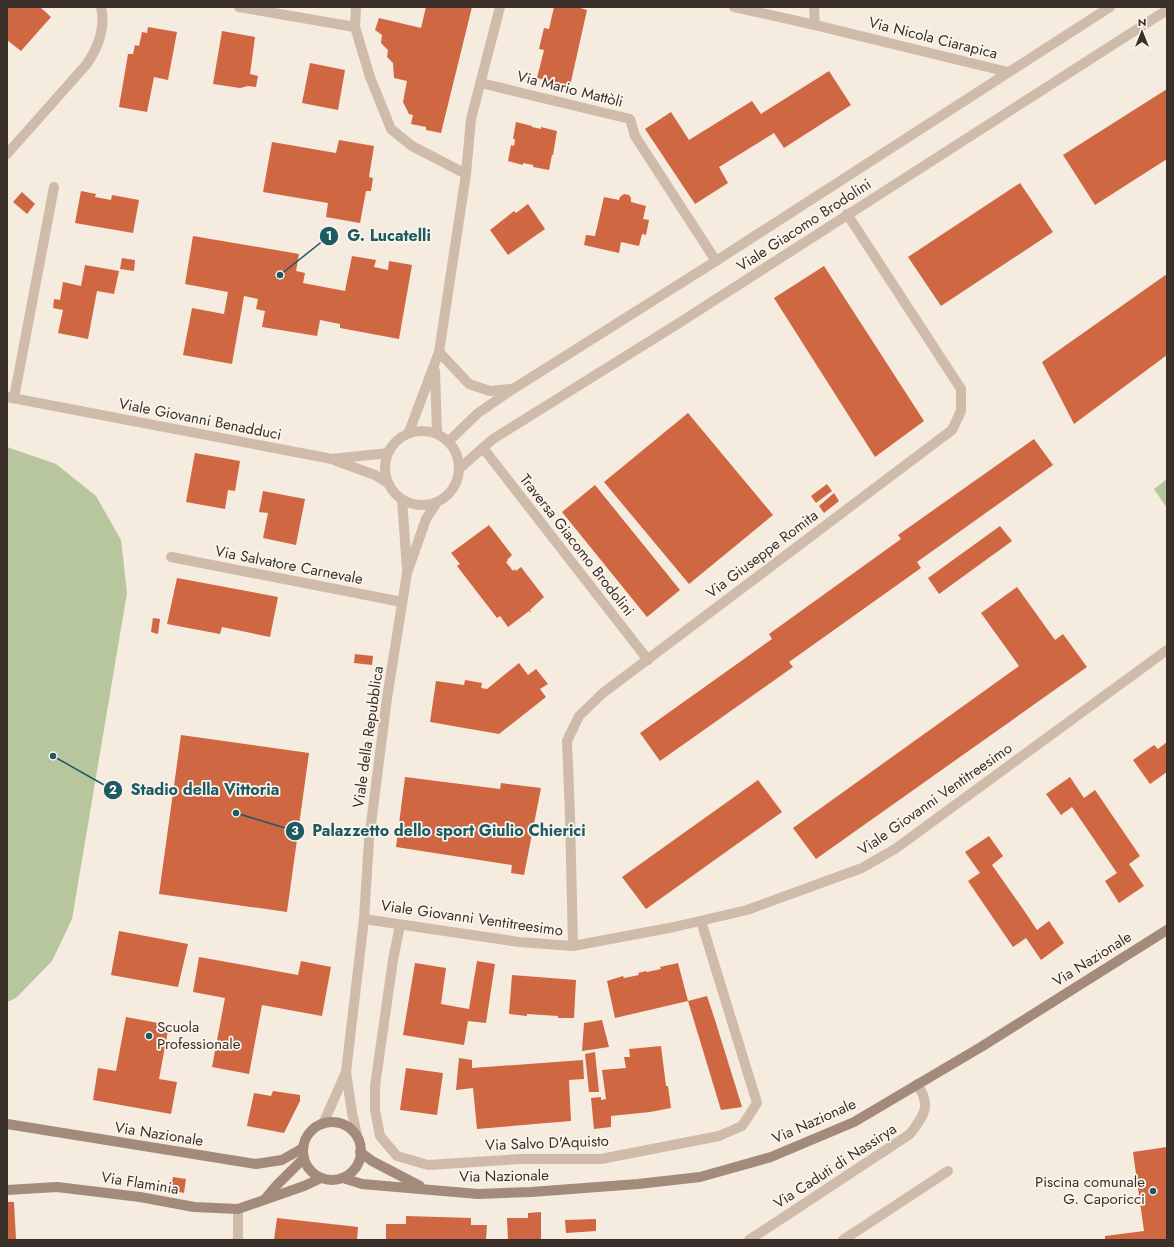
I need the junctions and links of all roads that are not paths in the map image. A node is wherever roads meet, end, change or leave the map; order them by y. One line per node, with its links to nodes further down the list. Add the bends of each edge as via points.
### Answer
1 (101, 7): 14 (street, via 101,38 95,52)
2 (239, 7): 11 (street)
3 (356, 7): 11 (street)
4 (500, 7): 13 (street)
5 (734, 7): 8 (street, Via Nicola Ciarapica)
6 (814, 7): 10 (street)
7 (1110, 7): 12 (street, Viale Giacomo Brodolini)
8 (757, 9): 10 (street, Via Nicola Ciarapica)
9 (1167, 10): 17 (street, Viale Giacomo Brodolini)
10 (815, 25): 12 (street, Via Nicola Ciarapica)
11 (355, 27): 15 (street, via 370,77 390,129 412,146)
12 (1008, 72): 18 (street, Viale Giacomo Brodolini)
13 (481, 83): 15 (street, via 471,119); 18 (street, Via Mario Mattòli, via 630,119 635,136)
14 (7, 154)
15 (466, 174): 19 (street)
16 (54, 187): 22 (street)
17 (847, 214): 26 (street, Viale Giacomo Brodolini, via 679,324 493,439); 37 (street, Via Giuseppe Romita, via 960,389 960,411 952,430)
18 (716, 261): 21 (street, Viale Giacomo Brodolini)
19 (439, 352): 20 (street); 21 (street, Viale Giacomo Brodolini, via 469,384 490,391)
20 (434, 367): 23 (street); 24 (street)
21 (513, 389): 25 (street, Viale Giacomo Brodolini, via 478,413)
22 (11, 397): 28 (street, Viale Giovanni Benadduci)
23 (409, 432): 24 (street, via 418,430); 27 (street, via 400,437)
24 (437, 433): 25 (street)
25 (449, 441): 29 (street, via 459,458)
26 (483, 448): 29 (street, Viale Giacomo Brodolini); 37 (street, Traversa Giacomo Brodolini)
27 (388, 453): 28 (street, Viale Giovanni Benadduci); 30 (street, via 385,463)
28 (332, 459): 30 (street, via 375,475)
29 (460, 468): 32 (street, via 454,488)
30 (388, 483): 31 (street)
31 (402, 499): 32 (street, via 413,504); 34 (street, Viale della Repubblica)
32 (437, 502): 34 (street, Viale della Repubblica, via 426,520)
33 (171, 557): 35 (street, Via Salvatore Carnevale)
34 (407, 574): 35 (street, Viale della Repubblica)
35 (402, 602): 38 (street, Viale della Repubblica, via 369,840)
36 (1167, 650): 39 (street, Viale Giovanni Ventitreesimo, via 895,849 862,868 747,910)
37 (648, 660): 42 (street, Via Giuseppe Romita, via 579,716 567,741)
38 (364, 919): 40 (street, Viale Giovanni Ventitreesimo); 43 (street, Viale della Repubblica)
39 (701, 921): 40 (street, Via Salvo D'Aquisto, via 757,1104 742,1126 719,1136 601,1159 520,1159 428,1165 397,1156 380,1136 375,1110 376,1086); 42 (street, Viale Giovanni Ventitreesimo)
40 (400, 925): 42 (street, Viale Giovanni Ventitreesimo, via 519,942)
41 (1167, 930): 44 (main road, Via Nazionale, via 982,1047)
42 (573, 946)
43 (346, 1072): 46 (street, Viale della Repubblica); 47 (street, Viale della Repubblica)
44 (917, 1084): 53 (main road, Via Nazionale, via 847,1125 771,1157 700,1176 638,1184 532,1192 478,1194); 58 (street, Via Caduti di Nassirya, via 924,1094 926,1103 922,1117 910,1134)
45 (7, 1124): 49 (main road, Via Nazionale, via 256,1164 282,1160)
46 (323, 1124): 47 (main road, via 343,1125 352,1131); 49 (main road, via 309,1133)
47 (358, 1140): 48 (main road)
48 (360, 1152): 52 (main road, via 356,1167); 53 (main road, Via Nazionale, via 372,1162)
49 (303, 1153): 51 (main road, via 307,1166); 55 (main road, Via Flaminia)
50 (948, 1171): 59 (street)
51 (321, 1178): 52 (main road); 55 (main road, Via Flaminia)
52 (343, 1178): 53 (main road, Via Nazionale, via 362,1184)
53 (426, 1189)
54 (7, 1190): 56 (main road, Via Flaminia, via 57,1187 140,1197 194,1207)
55 (266, 1198): 56 (main road, Via Flaminia)
56 (238, 1209): 57 (street)
57 (238, 1240)
58 (749, 1240)
59 (843, 1240)

